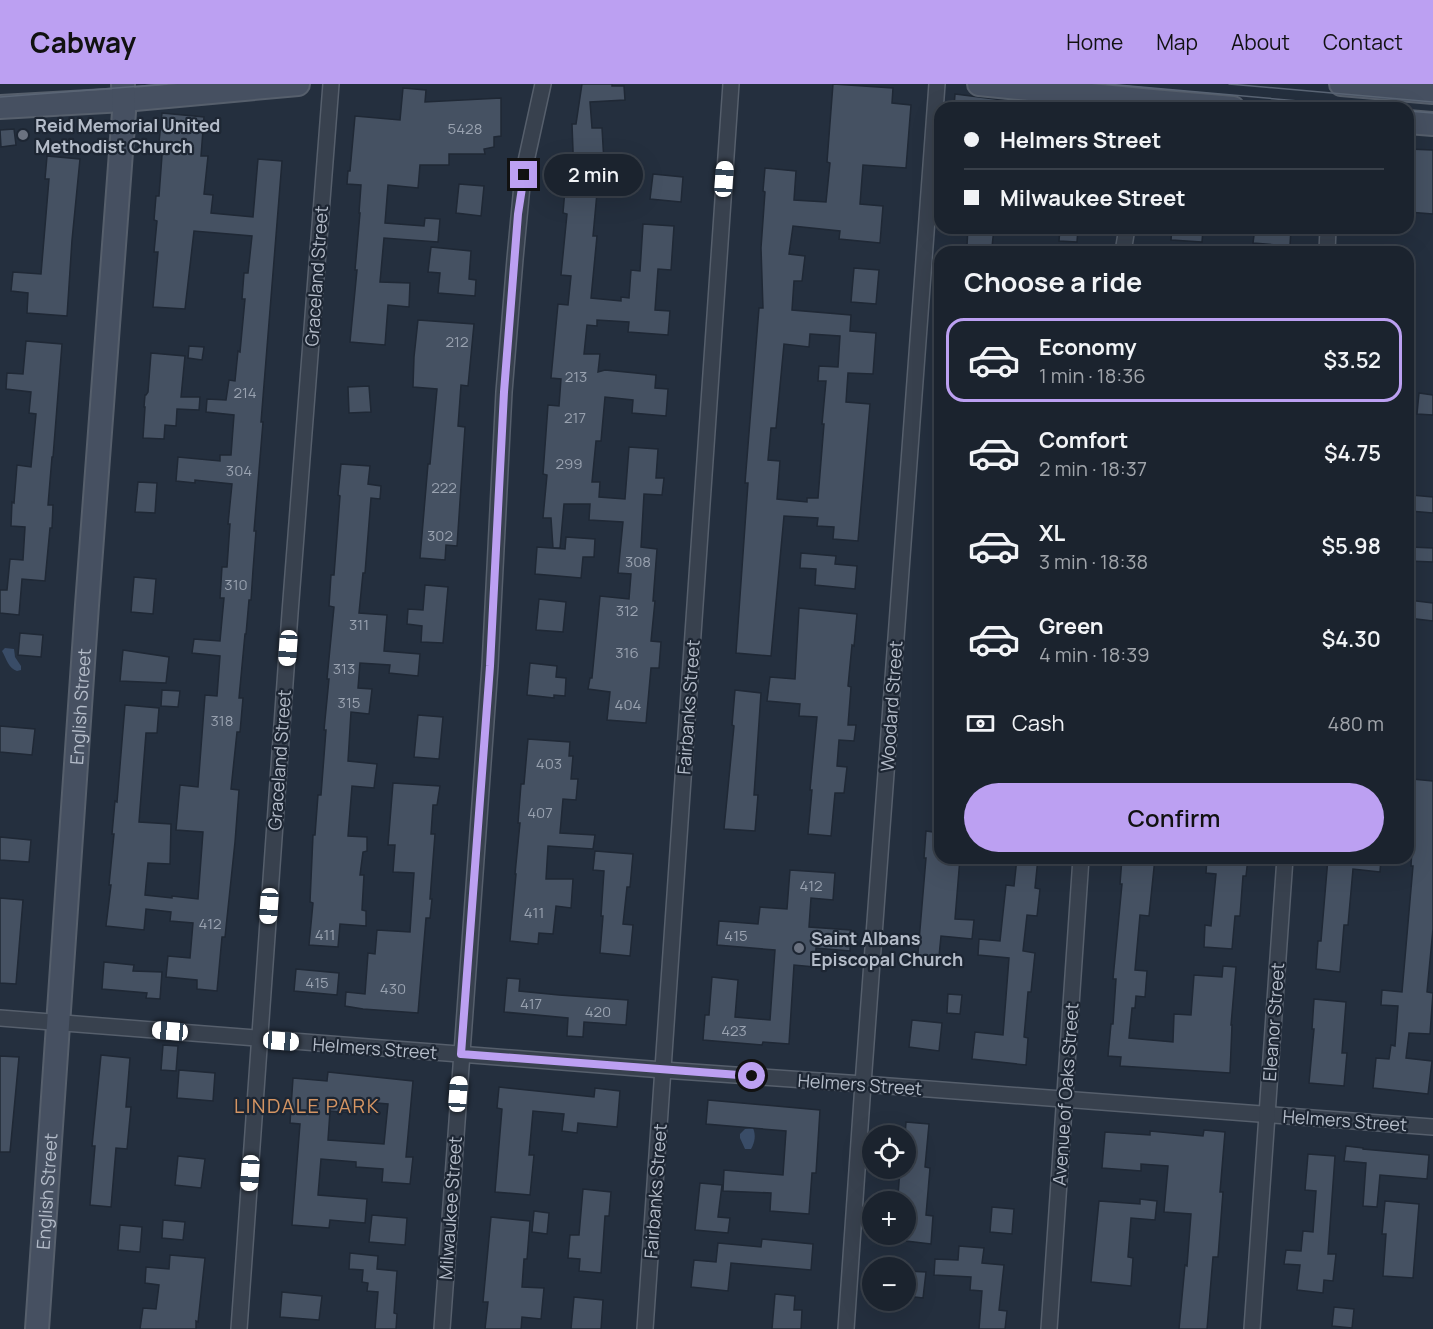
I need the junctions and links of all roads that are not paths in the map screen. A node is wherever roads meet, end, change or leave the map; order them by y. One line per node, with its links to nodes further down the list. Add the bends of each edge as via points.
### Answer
1 (298, 84): 8 (street)
2 (331, 84): 21 (street, Graceland Street)
3 (543, 84): 22 (street, Milwaukee Street, via 518,214)
4 (731, 84): 23 (street, Fairbanks Street)
5 (937, 84): 11 (street, Woodard Street)
6 (979, 84): 12 (street)
7 (1341, 84): 9 (street)
8 (124, 92): 10 (street); 20 (street, English Street)
9 (1433, 92)
10 (64, 93): 13 (street)
11 (936, 102)
12 (1132, 102)
13 (0, 107)
14 (1414, 122): 15 (street)
15 (1433, 124)
16 (934, 125): 24 (street, Woodard Street)
17 (1081, 864): 25 (street, Avenue of Oaks Street)
18 (1285, 864): 26 (street, Eleanor Street)
19 (0, 1018): 20 (street, Helmers Street)
20 (58, 1022): 21 (street, Helmers Street); 28 (street, English Street)
21 (260, 1039): 22 (street, Helmers Street); 29 (street, Graceland Street)
22 (461, 1054): 23 (street, Helmers Street); 30 (street, Milwaukee Street)
23 (663, 1070): 24 (street, Helmers Street); 31 (street, Fairbanks Street)
24 (863, 1084): 25 (street, Helmers Street); 32 (street, Woodard Street)
25 (1065, 1100): 26 (street, Helmers Street); 33 (street, Avenue of Oaks Street)
26 (1267, 1114): 27 (street, Helmers Street); 34 (street, Eleanor Street)
27 (1433, 1127)
28 (37, 1329)
29 (239, 1329)
30 (442, 1329)
31 (645, 1329)
32 (846, 1329)
33 (1049, 1329)
34 (1252, 1329)

